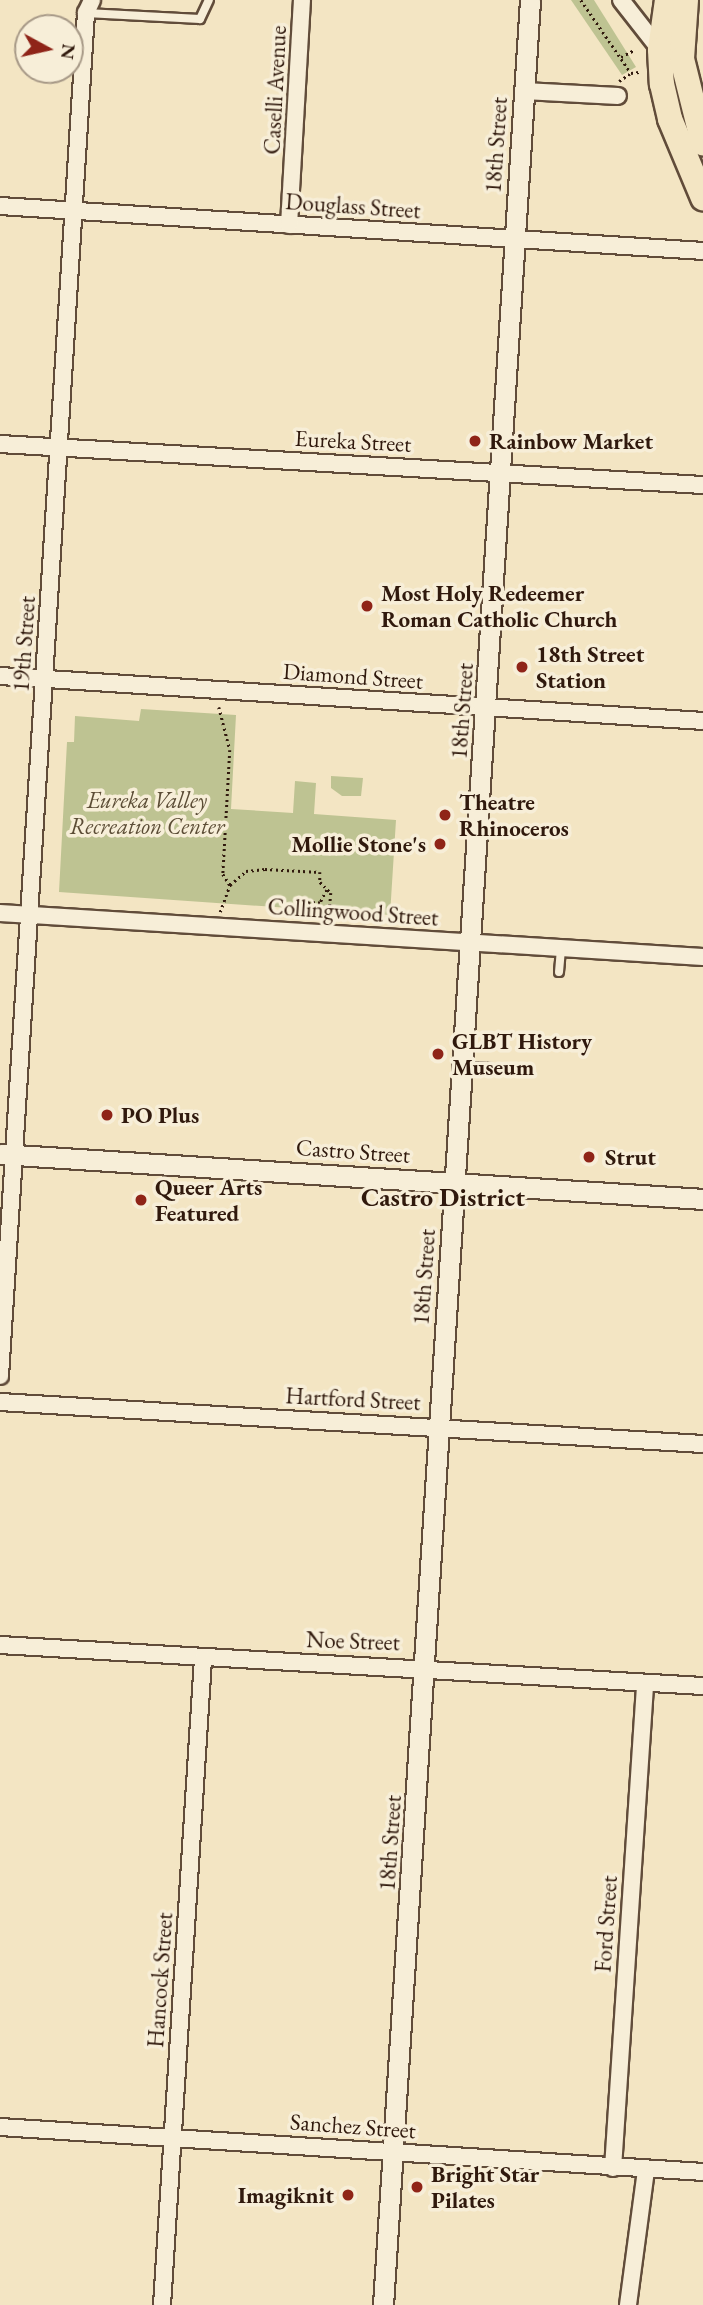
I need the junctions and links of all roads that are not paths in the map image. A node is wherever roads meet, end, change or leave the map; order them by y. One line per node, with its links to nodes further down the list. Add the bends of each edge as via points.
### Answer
1 (209, 0): 7 (lane, via 200,19)
2 (302, 0): 16 (street, Caselli Avenue)
3 (530, 0): 9 (street, 18th Street)
4 (621, 0): 8 (street)
5 (667, 0): 8 (main road)
6 (686, 0): 11 (main road, via 682,59)
7 (89, 7): 15 (street, 19th Street)
8 (660, 50): 13 (main road, via 668,110)
9 (524, 91): 10 (street); 17 (street, 18th Street)
10 (618, 96)
11 (696, 102): 12 (main road)
12 (703, 143)
13 (703, 198)
14 (0, 206): 15 (street, Douglass Street)
15 (74, 211): 16 (street, Douglass Street); 20 (street, 19th Street)
16 (289, 225): 17 (street, Douglass Street)
17 (515, 239): 18 (street, Douglass Street); 21 (street, 18th Street)
18 (703, 251)
19 (0, 444): 20 (street, Eureka Street)
20 (59, 448): 21 (street, Eureka Street); 24 (street, 19th Street)
21 (502, 471): 22 (street, Eureka Street); 25 (street, 18th Street)
22 (703, 485)
23 (0, 676): 24 (street, Diamond Street)
24 (44, 679): 25 (street, Diamond Street); 28 (street, 19th Street)
25 (487, 707): 26 (street, Diamond Street); 29 (street, 18th Street)
26 (703, 721)
27 (0, 913): 28 (street, Collingwood Street)
28 (30, 915): 29 (street, Collingwood Street); 35 (street, 19th Street)
29 (472, 942): 30 (street, Collingwood Street); 33 (street, 18th Street)
30 (561, 948): 31 (street, Collingwood Street); 32 (lane)
31 (703, 957)
32 (559, 972)
33 (463, 1067): 34 (lane); 36 (street, 18th Street)
34 (488, 1068)
35 (8, 1155): 36 (street, Castro Street); 38 (street, 19th Street)
36 (455, 1184): 37 (street, Castro Street); 40 (street, 18th Street)
37 (703, 1199)
38 (0, 1376)
39 (0, 1402): 40 (street, Hartford Street)
40 (439, 1426): 41 (street, Hartford Street); 44 (street, 18th Street)
41 (703, 1444)
42 (0, 1645): 43 (street, Noe Street)
43 (203, 1658): 44 (street, Noe Street); 48 (street, Hancock Street)
44 (426, 1667): 45 (street, Noe Street); 49 (street, 18th Street)
45 (645, 1683): 46 (street, Noe Street); 50 (street, Ford Street)
46 (703, 1686)
47 (0, 2127): 48 (street, Sanchez Street)
48 (173, 2138): 49 (street, Sanchez Street); 53 (street, Hancock Street)
49 (395, 2151): 50 (street, Sanchez Street); 54 (street, 18th Street)
50 (613, 2168): 51 (street, Sanchez Street)
51 (646, 2170): 52 (street, Sanchez Street); 55 (street)
52 (703, 2172)
53 (162, 2305)
54 (383, 2305)
55 (628, 2305)

